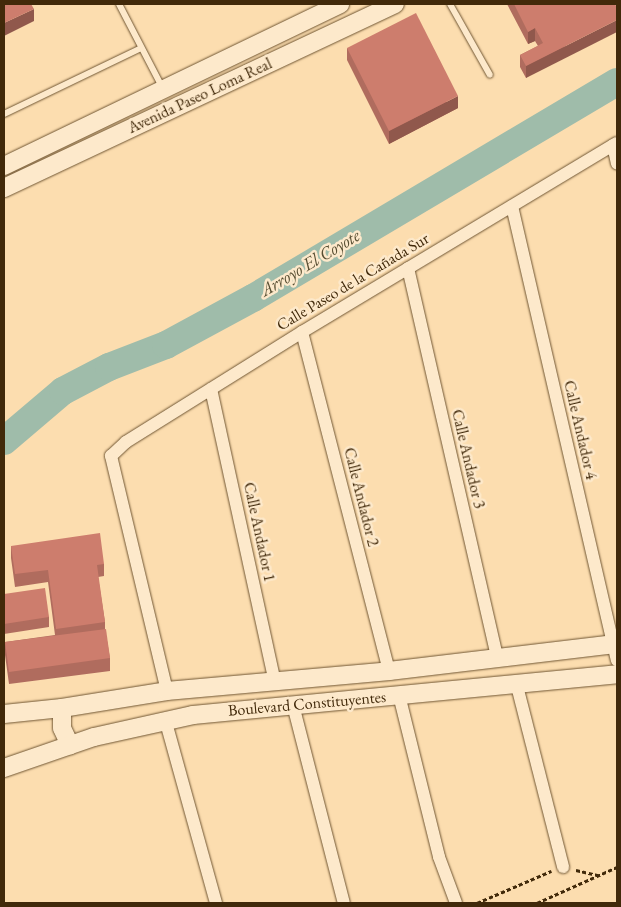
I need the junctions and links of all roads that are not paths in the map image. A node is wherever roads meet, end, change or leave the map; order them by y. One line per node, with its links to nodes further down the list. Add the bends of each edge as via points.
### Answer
1 (119, 4): 5 (lane)
2 (340, 4): 7 (street, Avenida Paseo Loma Real)
3 (396, 4): 12 (street, Avenida Paseo Loma Real)
4 (450, 4): 6 (lane)
5 (140, 48): 7 (lane); 8 (lane)
6 (490, 76)
7 (163, 89): 11 (street, Avenida Paseo Loma Real)
8 (4, 114)
9 (615, 144): 10 (street); 13 (street, Calle Paseo de la Cañada Sur)
10 (617, 164)
11 (4, 166)
12 (4, 188)
13 (512, 206): 14 (street, Calle Paseo de la Cañada Sur); 17 (street, Calle Andador 4)
14 (408, 268): 15 (street, Calle Paseo de la Cañada Sur); 18 (street, Calle Andador 3)
15 (302, 332): 16 (street, Calle Paseo de la Cañada Sur); 19 (street, Calle Andador 2)
16 (211, 388): 22 (street, Calle Andador 1); 23 (street, Calle Paseo de la Cañada Sur, via 126,442 111,456)
17 (616, 650): 18 (street, Boulevard Constituyentes)
18 (497, 656): 19 (street, Boulevard Constituyentes)
19 (389, 671): 22 (street, Boulevard Constituyentes)
20 (617, 674): 21 (street, Boulevard Constituyentes)
21 (516, 682): 24 (street, Boulevard Constituyentes); 31 (street)
22 (274, 683): 23 (street, Boulevard Constituyentes)
23 (167, 691): 26 (street, Boulevard Constituyentes)
24 (399, 695): 25 (street, Boulevard Constituyentes); 34 (street, via 439,857)
25 (293, 705): 28 (street, Boulevard Constituyentes); 33 (street)
26 (62, 708): 27 (street, Boulevard Constituyentes); 29 (street, via 62,728)
27 (4, 714)
28 (165, 719): 29 (street, Boulevard Constituyentes); 32 (street)
29 (70, 745): 30 (street, Boulevard Constituyentes)
30 (4, 768)
31 (563, 867)
32 (216, 903)
33 (344, 903)
34 (456, 903)

